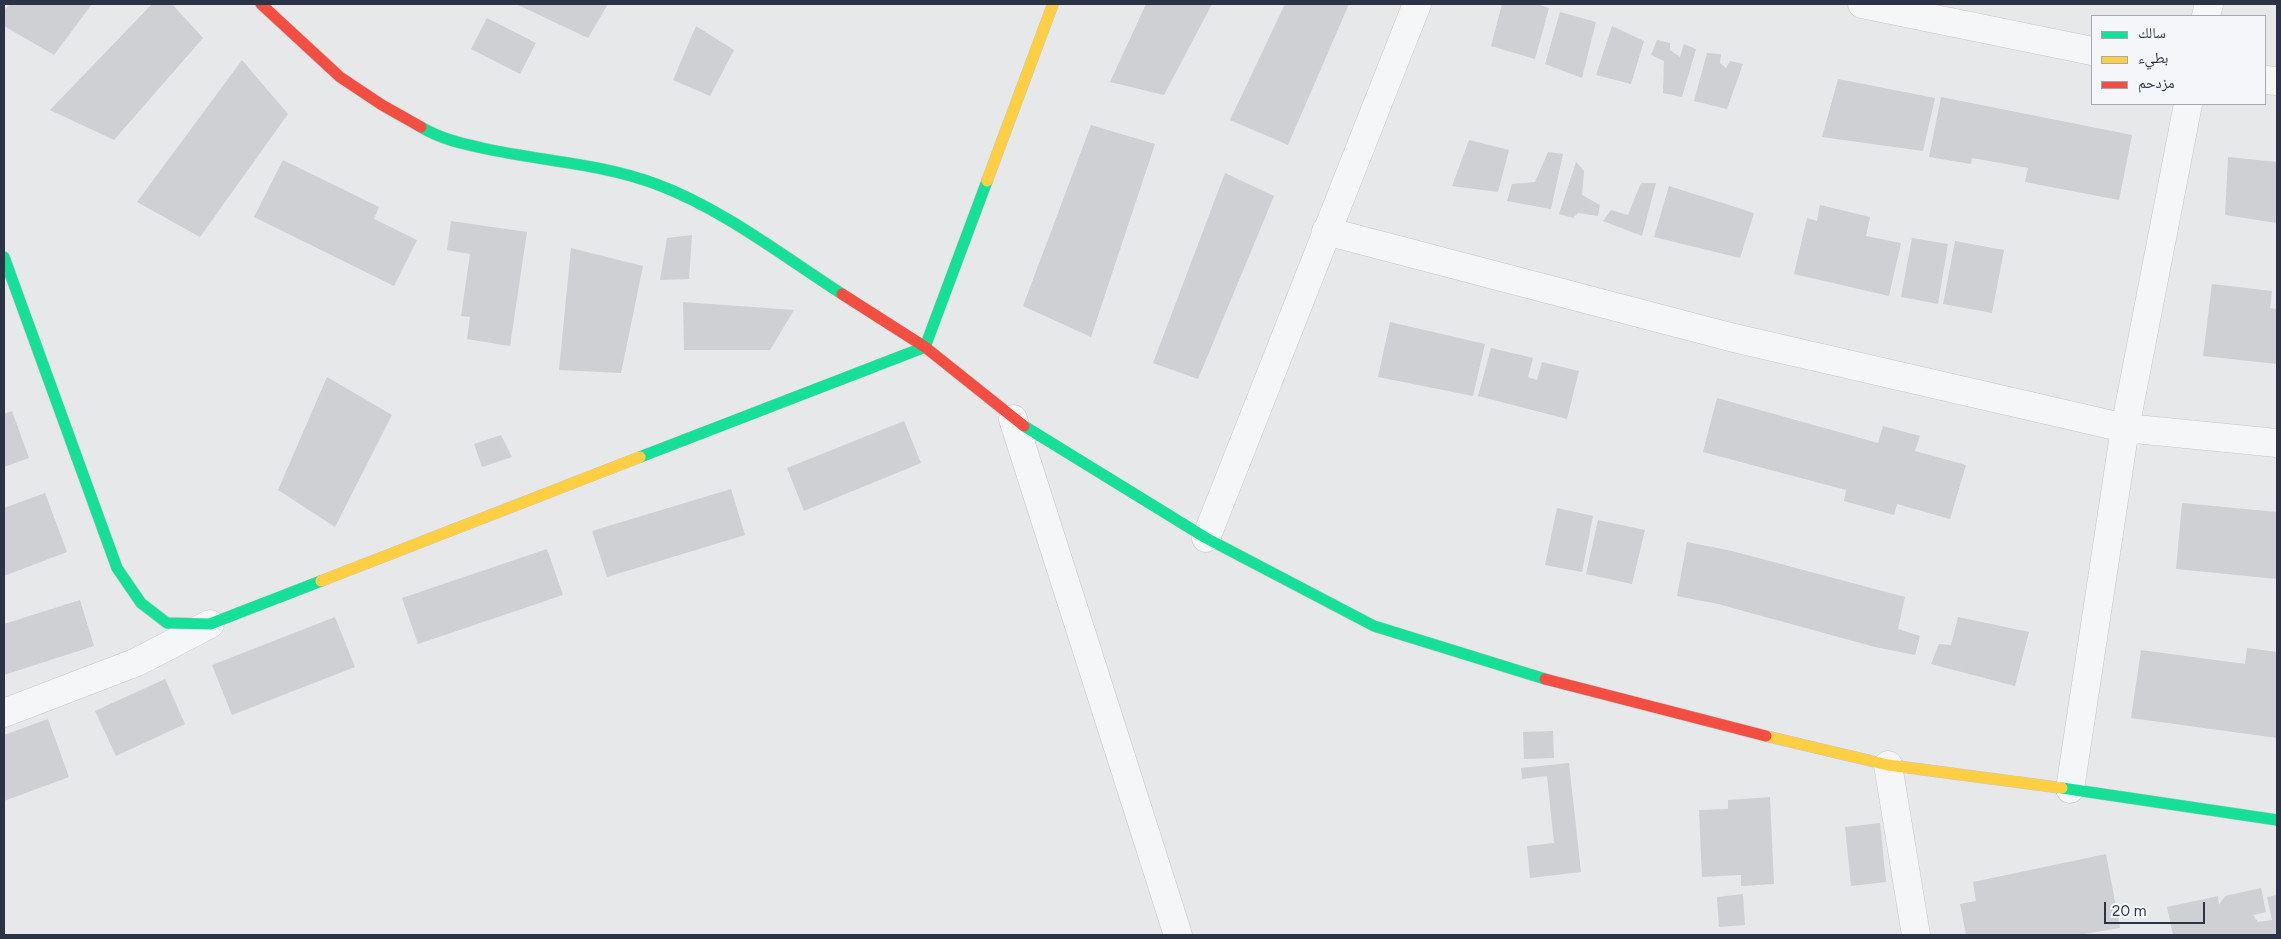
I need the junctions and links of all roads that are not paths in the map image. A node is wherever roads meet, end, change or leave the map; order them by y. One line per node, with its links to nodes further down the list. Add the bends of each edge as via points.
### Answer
1 (1053, 4): 9 (street)
2 (1417, 4): 7 (street)
3 (1862, 4): 5 (street)
4 (265, 5): 9 (street, via 340,78 440,138 505,153 596,167 656,184 707,207)
5 (2091, 51)
6 (2188, 105): 11 (street)
7 (1326, 231): 11 (street, via 1734,338); 13 (street)
8 (4, 257): 14 (street, via 117,568 141,603 167,623)
9 (925, 347): 10 (street); 14 (street)
10 (1013, 419): 13 (street); 19 (street)
11 (2125, 428): 12 (street); 17 (street)
12 (2277, 443)
13 (1206, 538): 16 (street, via 1374,626 1553,681)
14 (210, 624): 15 (street, via 137,662)
15 (4, 713)
16 (1888, 766): 17 (street); 20 (street)
17 (2070, 789): 18 (street)
18 (2277, 820)
19 (1178, 935)
20 (1916, 935)

